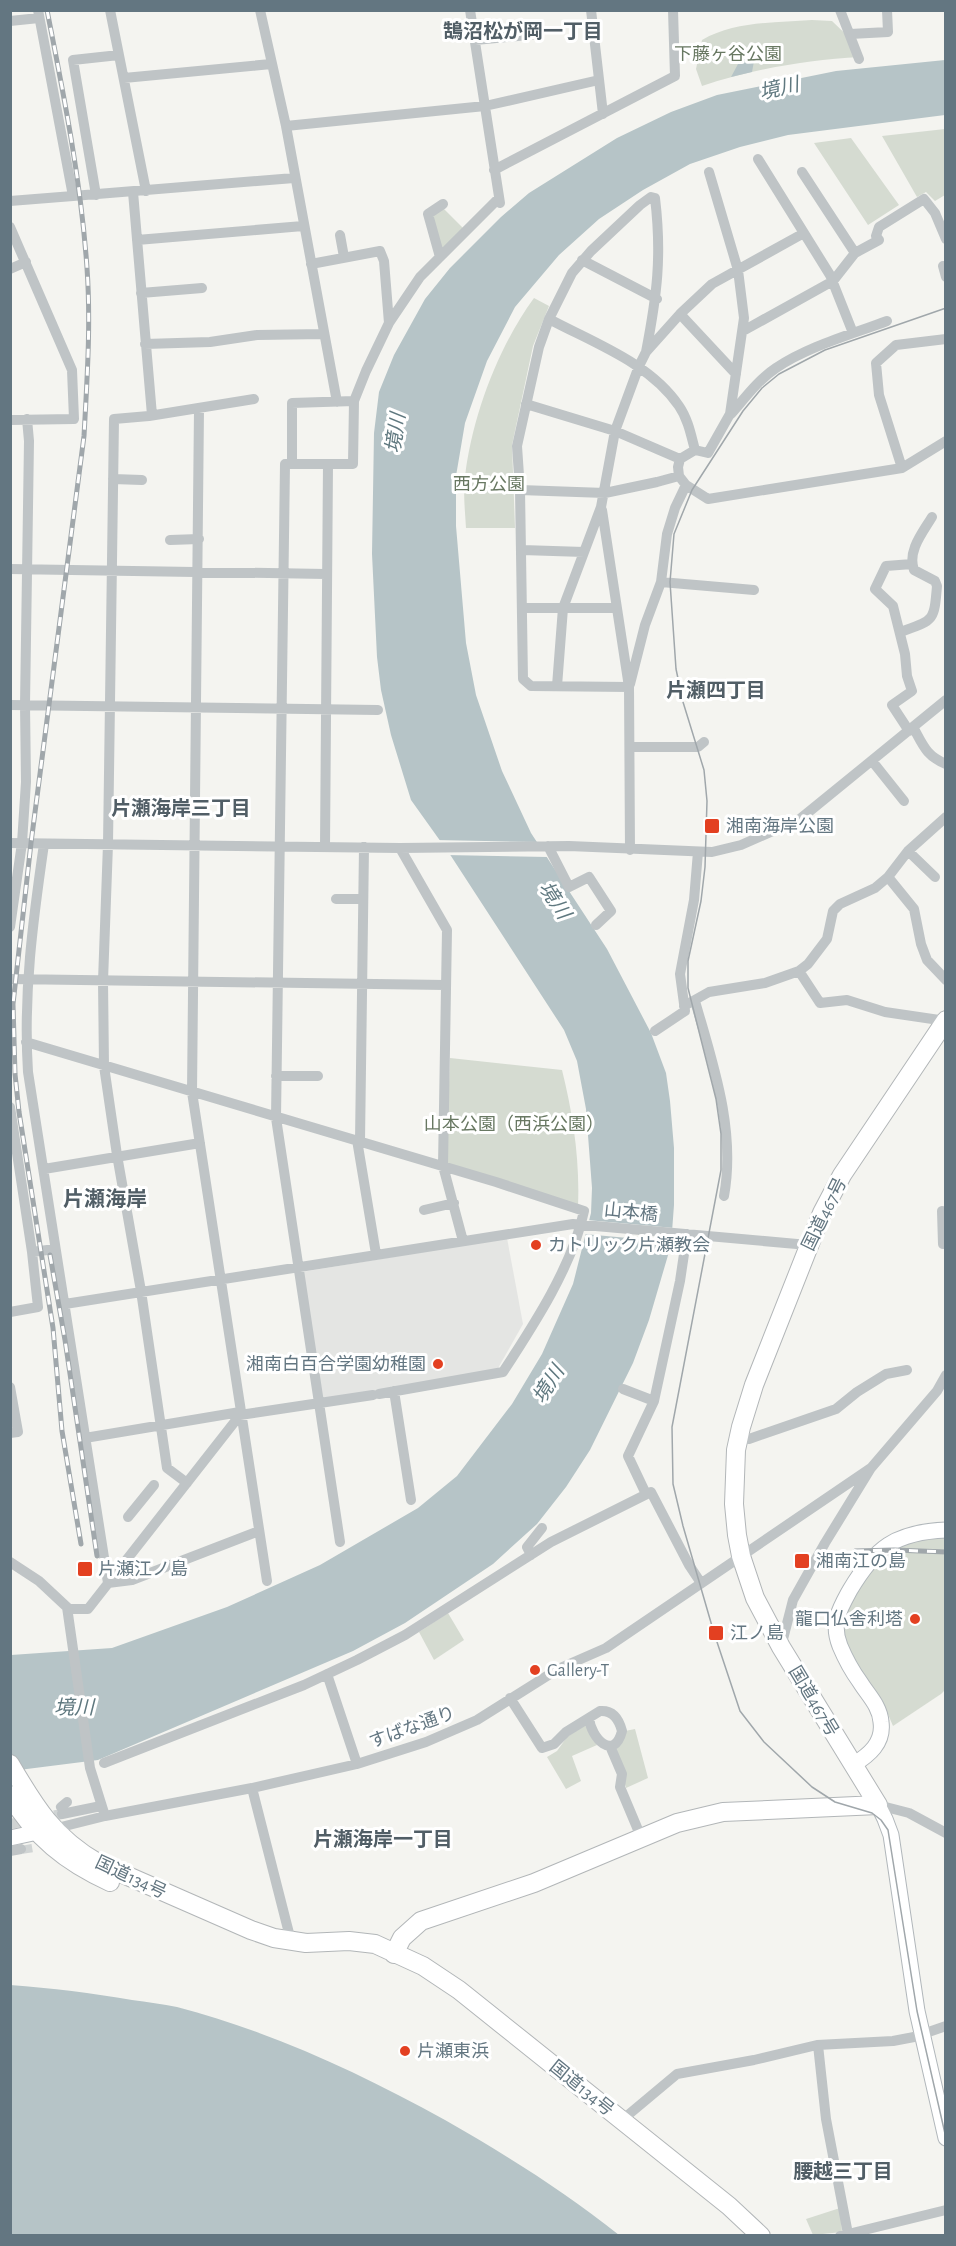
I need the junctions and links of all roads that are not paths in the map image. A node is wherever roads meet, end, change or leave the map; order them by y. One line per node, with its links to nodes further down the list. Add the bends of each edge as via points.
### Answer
1 (110, 10): 13 (street)
2 (260, 10): 15 (street)
3 (470, 10): 12 (street)
4 (591, 10): 17 (street)
5 (673, 10): 19 (street, via 675,76)
6 (840, 10): 11 (street)
7 (887, 10): 11 (street, via 888,32)
8 (39, 14): 9 (street); 29 (street)
9 (10, 21)
10 (538, 34): 12 (street)
11 (850, 34): 14 (street)
12 (475, 40): 18 (street)
13 (119, 55): 16 (street); 28 (street, via 73,60)
14 (859, 59)
15 (271, 64): 16 (street); 20 (street)
16 (124, 78): 26 (street)
17 (599, 80): 18 (street); 19 (street)
18 (485, 106): 20 (street); 22 (street)
19 (603, 114): 22 (street)
20 (286, 126): 25 (street)
21 (758, 159): 34 (street)
22 (494, 170): 39 (street, via 499,201)
23 (709, 172): 46 (street)
24 (802, 172): 38 (street)
25 (294, 178): 26 (street); 32 (street)
26 (146, 191): 27 (street)
27 (133, 192): 28 (street); 37 (street)
28 (96, 195): 29 (street)
29 (73, 196): 30 (street)
30 (10, 201)
31 (443, 204): 39 (street, via 428,214)
32 (303, 226): 37 (street); 43 (street)
33 (10, 227): 42 (street)
34 (804, 233): 46 (street); 48 (street)
35 (340, 235): 40 (street)
36 (945, 239): 38 (street, via 936,213 924,199 879,227 879,240)
37 (137, 240): 50 (street)
38 (855, 253): 48 (street)
39 (440, 257): 55 (street, via 420,277)
40 (344, 258): 43 (street); 55 (street, via 380,251)
41 (582, 260): 51 (street); 51 (street, via 640,205 655,198 660,258); 53 (street)
42 (26, 262): 45 (street); 71 (street, via 72,370 74,420)
43 (310, 264): 58 (street)
44 (945, 266): 47 (street)
45 (10, 268)
46 (738, 270): 52 (street, via 712,284); 56 (street)
47 (945, 278)
48 (833, 281): 56 (street); 57 (street)
49 (202, 288): 50 (street)
50 (141, 293): 60 (street)
51 (657, 298): 61 (street)
52 (680, 314): 61 (street); 63 (street)
53 (549, 319): 62 (street); 67 (street)
54 (887, 321): 57 (street)
55 (389, 323): 65 (street)
56 (743, 331): 63 (street)
57 (854, 333): 69 (street, via 774,369)
58 (324, 334): 60 (street); 66 (street)
59 (945, 339): 79 (street, via 896,345 876,363 879,395)
60 (145, 344): 70 (street)
61 (646, 352): 62 (street)
62 (639, 366): 73 (street); 75 (street, via 680,406)
63 (736, 374): 69 (street)
64 (254, 399): 68 (street)
65 (354, 401): 66 (street); 78 (street, via 353,464)
66 (337, 402): 77 (street, via 292,404)
67 (526, 404): 73 (street); 84 (street, via 518,446)
68 (199, 409): 70 (street); 88 (street)
69 (730, 414): 75 (street, via 708,453)
70 (152, 415): 81 (street, via 114,419)
71 (27, 419): 72 (street); 94 (street)
72 (10, 420)
73 (615, 431): 76 (street); 85 (street)
74 (945, 441): 79 (street)
75 (694, 450): 76 (street)
76 (680, 459): 80 (street)
77 (292, 464): 78 (street); 97 (street, via 285,464)
78 (328, 464): 98 (street)
79 (902, 468): 83 (street, via 708,499)
80 (679, 476): 83 (street); 85 (street)
81 (113, 479): 82 (street); 95 (street)
82 (142, 480)
83 (686, 485): 99 (street, via 667,534)
84 (520, 490): 85 (street); 90 (street)
85 (605, 493): 86 (street)
86 (601, 507): 91 (street); 103 (street)
87 (932, 517): 92 (street, via 917,539)
88 (199, 539): 89 (street); 96 (street)
89 (170, 540)
90 (522, 550): 91 (street); 101 (street)
91 (584, 552): 102 (street)
92 (912, 564): 104 (street, via 914,570 935,581 935,610 927,623); 104 (street, via 886,566 875,589 893,606)
93 (10, 569): 94 (street)
94 (28, 569): 95 (street); 109 (street)
95 (112, 571): 96 (street); 110 (street)
96 (199, 571): 97 (street); 111 (street)
97 (283, 572): 98 (street); 112 (street)
98 (326, 574): 113 (street)
99 (662, 582): 100 (street); 106 (street, via 645,625)
100 (754, 590)
101 (522, 608): 102 (street); 105 (street, via 523,679 531,686)
102 (563, 608): 103 (street); 105 (street)
103 (616, 608): 106 (street)
104 (900, 632): 115 (street, via 912,691 891,705)
105 (557, 686): 106 (street)
106 (629, 687): 117 (street)
107 (945, 700): 115 (street)
108 (10, 705): 109 (street)
109 (25, 705): 110 (street); 123 (street)
110 (110, 705): 111 (street); 125 (street)
111 (197, 708): 112 (street); 126 (street)
112 (281, 709): 113 (street); 127 (street)
113 (324, 710): 114 (street); 129 (street)
114 (378, 710)
115 (911, 729): 118 (street); 119 (street, via 932,758)
116 (704, 742): 117 (street, via 698,747)
117 (630, 747): 132 (street)
118 (872, 761): 120 (street); 134 (street, via 811,812 788,826 741,845)
119 (945, 765)
120 (904, 801)
121 (945, 817): 133 (street)
122 (10, 843): 123 (street)
123 (22, 843): 124 (street); 140 (street)
124 (44, 844): 125 (street); 143 (street)
125 (108, 844): 126 (street); 145 (street)
126 (194, 845): 127 (street); 146 (street)
127 (281, 846): 129 (street); 147 (street)
128 (543, 846): 131 (street); 132 (street); 139 (street, via 569,887 589,877 610,911)
129 (325, 847): 130 (street)
130 (364, 848): 131 (street); 138 (street)
131 (400, 848): 149 (street, via 447,930)
132 (630, 850): 134 (street)
133 (908, 851): 135 (street); 136 (street)
134 (699, 852): 151 (street, via 680,974)
135 (888, 877): 141 (street, via 833,911 827,939); 144 (street, via 914,909 927,960)
136 (935, 877)
137 (336, 899): 138 (street)
138 (362, 899): 148 (street)
139 (596, 925)
140 (10, 927)
141 (799, 971): 150 (street, via 765,982 713,991); 152 (street, via 820,1003 847,1000 885,1012)
142 (10, 979): 143 (street)
143 (28, 980): 145 (street); 154 (street)
144 (945, 980)
145 (103, 981): 146 (street); 155 (street)
146 (193, 983): 147 (street); 158 (street)
147 (278, 983): 148 (street); 156 (street)
148 (360, 984): 149 (street); 161 (street)
149 (445, 985): 164 (street)
150 (695, 1001): 151 (street); 167 (street, via 724,1115 728,1176)
151 (684, 1006): 153 (street, via 685,1013)
152 (945, 1021): 175 (highway, 国道467号, via 842,1176)
153 (655, 1031)
154 (26, 1042): 155 (street); 165 (street)
155 (104, 1066): 158 (street); 163 (street)
156 (276, 1076): 157 (street); 160 (street)
157 (318, 1076)
158 (192, 1092): 160 (street); 162 (street)
159 (10, 1107): 166 (street)
160 (276, 1118): 161 (street); 179 (street)
161 (358, 1141): 164 (street); 178 (street)
162 (200, 1143): 163 (street); 181 (street)
163 (117, 1155): 165 (street); 182 (street)
164 (443, 1166): 168 (street); 171 (street, via 584,1211)
165 (44, 1168): 176 (street)
166 (15, 1172): 177 (street)
167 (724, 1196)
168 (454, 1203): 169 (street); 173 (street)
169 (424, 1210)
170 (942, 1211): 174 (street)
171 (582, 1227): 172 (street, 山本橋); 173 (street, 山本橋); 180 (street); 189 (street, via 548,1299 503,1372)
172 (687, 1234): 175 (street, 山本橋); 190 (street)
173 (463, 1241): 178 (street, 山本橋)
174 (943, 1244)
175 (808, 1245): 196 (highway, 国道467号, via 754,1385)
176 (55, 1249): 177 (street); 183 (street)
177 (32, 1252): 184 (street, via 38,1307)
178 (376, 1254): 179 (street, 山本橋)
179 (298, 1267): 181 (street, 山本橋); 191 (street)
180 (568, 1272)
181 (220, 1279): 182 (street, 山本橋); 192 (street)
182 (141, 1291): 183 (street, 山本橋); 193 (street)
183 (65, 1304): 195 (street)
184 (10, 1312)
185 (907, 1370): 196 (street, via 886,1374 836,1409 749,1440)
186 (944, 1381): 197 (street)
187 (10, 1388): 194 (street, via 18,1432)
188 (624, 1389): 190 (street)
189 (394, 1391): 191 (street); 201 (street)
190 (654, 1401): 200 (street, via 628,1456)
191 (319, 1404): 192 (street); 206 (street)
192 (240, 1414): 193 (street); 198 (street); 205 (street)
193 (161, 1426): 195 (street); 198 (street, via 167,1468)
194 (10, 1433)
195 (85, 1438): 212 (street)
196 (738, 1439): 208 (highway, 国道467号, via 734,1504)
197 (871, 1468): 208 (street, すばな通り); 214 (street, via 793,1600)
198 (186, 1483): 212 (street)
199 (154, 1485): 202 (street)
200 (646, 1494): 207 (street); 211 (street, via 651,1492)
201 (411, 1500)
202 (128, 1517)
203 (542, 1528): 207 (street, via 527,1546)
204 (945, 1530): 221 (street, via 915,1533 884,1548 864,1568 838,1611 835,1621 840,1645 877,1706 881,1722 878,1743)
205 (259, 1531): 210 (street); 212 (street, via 132,1580)
206 (340, 1542)
207 (531, 1555): 215 (street, via 405,1635)
208 (741, 1556): 211 (street, すばな通り); 214 (highway, 国道467号, via 756,1598)
209 (10, 1562): 213 (street, via 39,1581)
210 (267, 1581)
211 (701, 1582): 216 (street, すばな通り, via 606,1648)
212 (108, 1584): 213 (street, via 88,1609)
213 (67, 1608): 225 (street, via 89,1766)
214 (781, 1647): 221 (highway, 国道467号)
215 (327, 1674): 219 (street); 220 (street)
216 (510, 1698): 217 (street, via 542,1748 557,1742); 220 (street, すばな通り, via 477,1720 426,1742)
217 (589, 1718): 218 (street, via 598,1741); 218 (street, via 600,1711 614,1714 622,1731 620,1739)
218 (610, 1746): 228 (street, via 621,1774 620,1787)
219 (104, 1763)
220 (357, 1764): 223 (street, すばな通り)
221 (853, 1765): 224 (highway, 国道467号)
222 (13, 1780): 226 (highway, 国道134号, via 31,1800)
223 (252, 1788): 225 (street, すばな通り); 230 (street)
224 (878, 1805): 227 (street, via 909,1813); 228 (highway, via 723,1812); 233 (street, via 891,1835)
225 (103, 1811): 226 (street, すばな通り); 226 (street)
226 (57, 1818): 229 (street); 230 (highway, 国道134号, via 83,1854 98,1863 245,1928); 231 (highway, 国道134号, via 62,1856 93,1874 247,1941 306,1955)
227 (945, 1833)
228 (641, 1837): 231 (highway, via 534,1883 421,1921 402,1938)
229 (10, 1838)
230 (291, 1941): 231 (highway, 国道134号, via 355,1941 375,1944)
231 (394, 1954): 235 (highway, 国道134号, via 450,1983)
232 (945, 2026): 233 (street)
233 (921, 2035): 234 (street, via 892,2041); 236 (street)
234 (818, 2045): 235 (street, via 674,2075); 239 (street, via 827,2126)
235 (622, 2120): 238 (highway, 国道134号)
236 (945, 2138)
237 (945, 2210): 239 (street)
238 (761, 2235)
239 (847, 2235)

